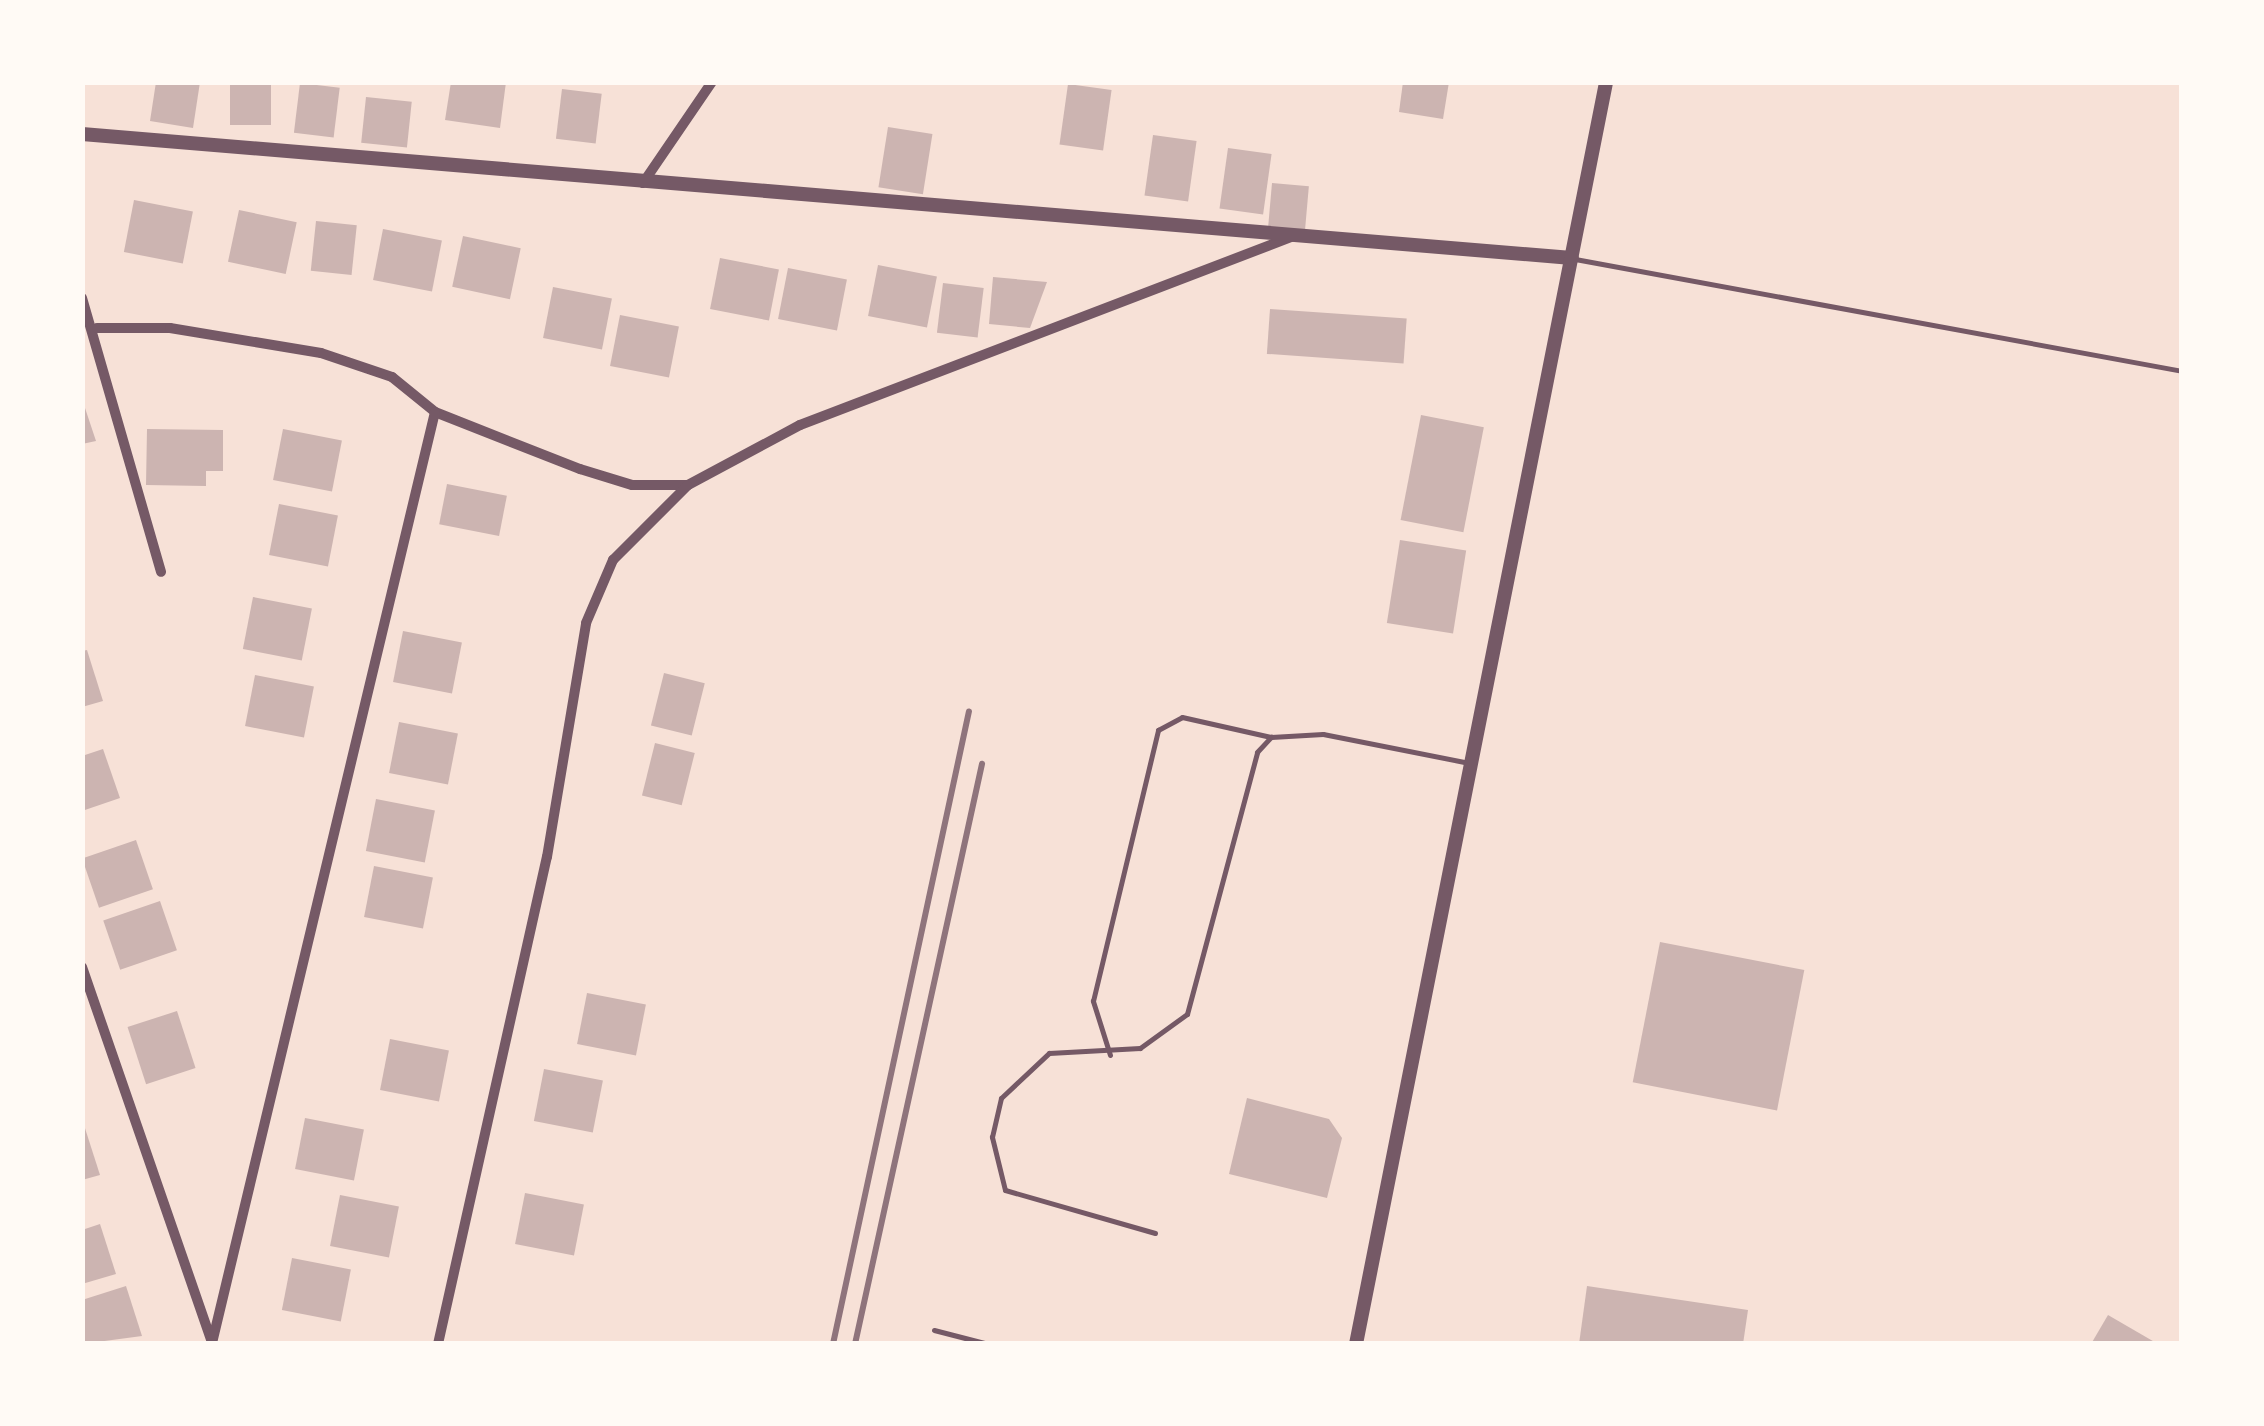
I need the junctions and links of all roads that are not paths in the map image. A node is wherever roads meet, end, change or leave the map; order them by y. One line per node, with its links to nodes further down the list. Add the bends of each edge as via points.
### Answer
1 (712, 82): 4 (street)
2 (1606, 82): 6 (street)
3 (82, 134): 4 (street)
4 (643, 183): 5 (street)
5 (1294, 236): 6 (street); 11 (street, via 800,425)
6 (1572, 258): 9 (lane); 14 (street)
7 (82, 298): 8 (street)
8 (97, 328): 10 (street, via 170,328 321,353 392,377); 12 (street)
9 (2182, 372)
10 (435, 412): 11 (street, via 632,485); 19 (street)
11 (688, 485): 20 (street, via 613,560 586,623 547,857)
12 (161, 572)
13 (1271, 737): 14 (lane, via 1322,734); 16 (lane, via 1257,752 1193,1002 1167,1034); 16 (lane, via 1182,717 1158,730 1093,1001)
14 (1472, 763): 22 (street)
15 (82, 967): 19 (street)
16 (1110, 1054): 17 (lane, via 1073,1048 1026,1068 1001,1098 994,1172 1031,1203)
17 (1154, 1233)
18 (934, 1330): 21 (lane)
19 (212, 1343)
20 (438, 1344)
21 (988, 1344)
22 (1356, 1344)

